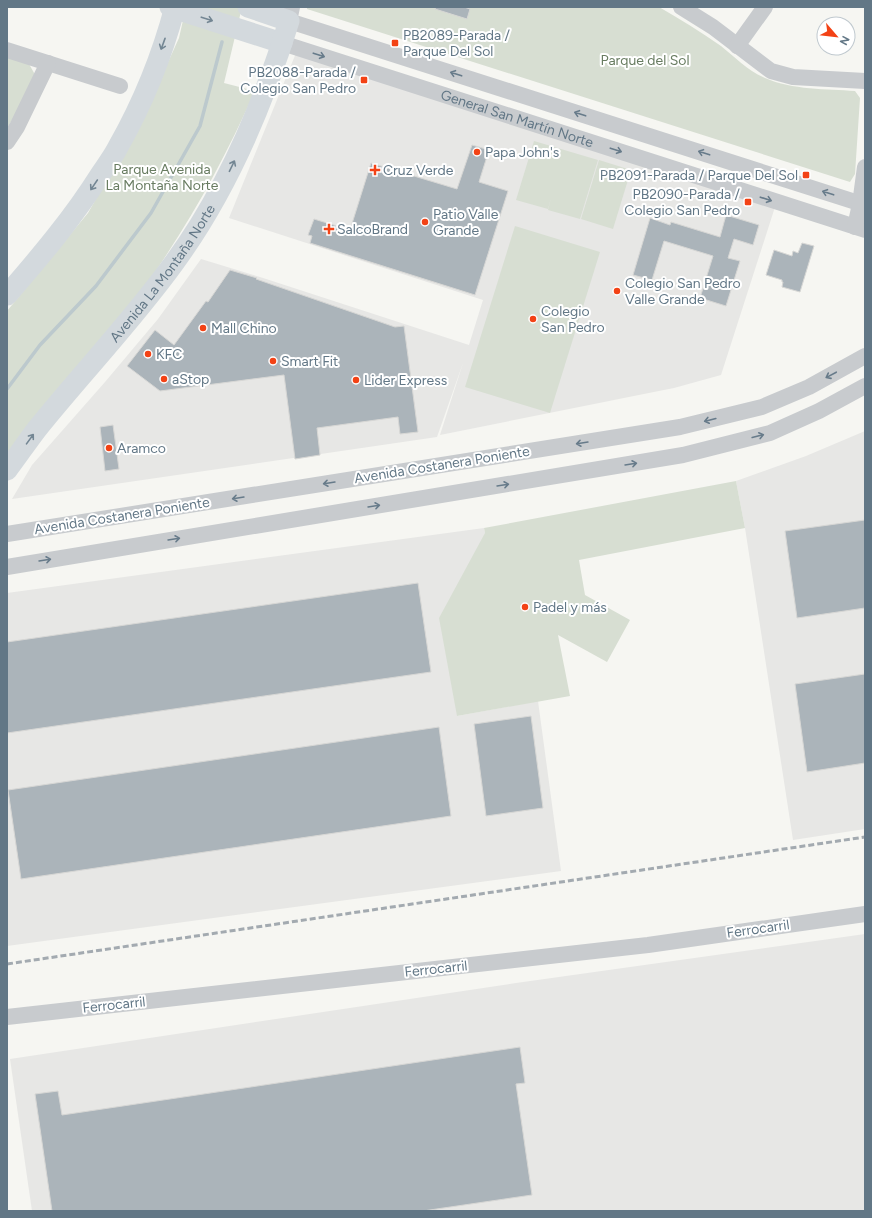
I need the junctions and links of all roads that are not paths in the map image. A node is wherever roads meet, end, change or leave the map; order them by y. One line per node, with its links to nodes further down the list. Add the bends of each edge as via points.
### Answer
1 (173, 7): 6 (main road, General San Martín Norte, one-way to 6); 16 (main road, one-way to 16, via 152,77 118,149 54,240)
2 (248, 7): 5 (main road, General San Martín Norte)
3 (681, 7): 7 (street)
4 (765, 7): 7 (street)
5 (290, 14): 6 (main road, Avenida La Montaña Norte); 14 (street, General San Martín Norte, one-way to 5)
6 (282, 43): 15 (street, General San Martín Norte, one-way to 15); 19 (main road, Avenida La Montaña Norte, one-way to 6, via 37,430 145,301 187,244 240,150)
7 (737, 46): 10 (street, via 771,70 793,77)
8 (7, 50): 9 (street)
9 (48, 63): 11 (street); 12 (street)
10 (865, 81)
11 (120, 86)
12 (7, 142)
13 (865, 167): 14 (street)
14 (863, 204): 15 (street)
15 (860, 229)
16 (7, 295)
17 (865, 356): 20 (street, Avenida Costanera Poniente, one-way to 20, via 809,386 762,407 680,427)
18 (865, 386): 21 (street, Avenida Costanera Poniente, one-way to 18, via 683,455 770,433 819,411)
19 (7, 470)
20 (7, 534)
21 (7, 567)
22 (865, 914): 23 (street, Ferrocarril, via 648,945)
23 (7, 1017)

